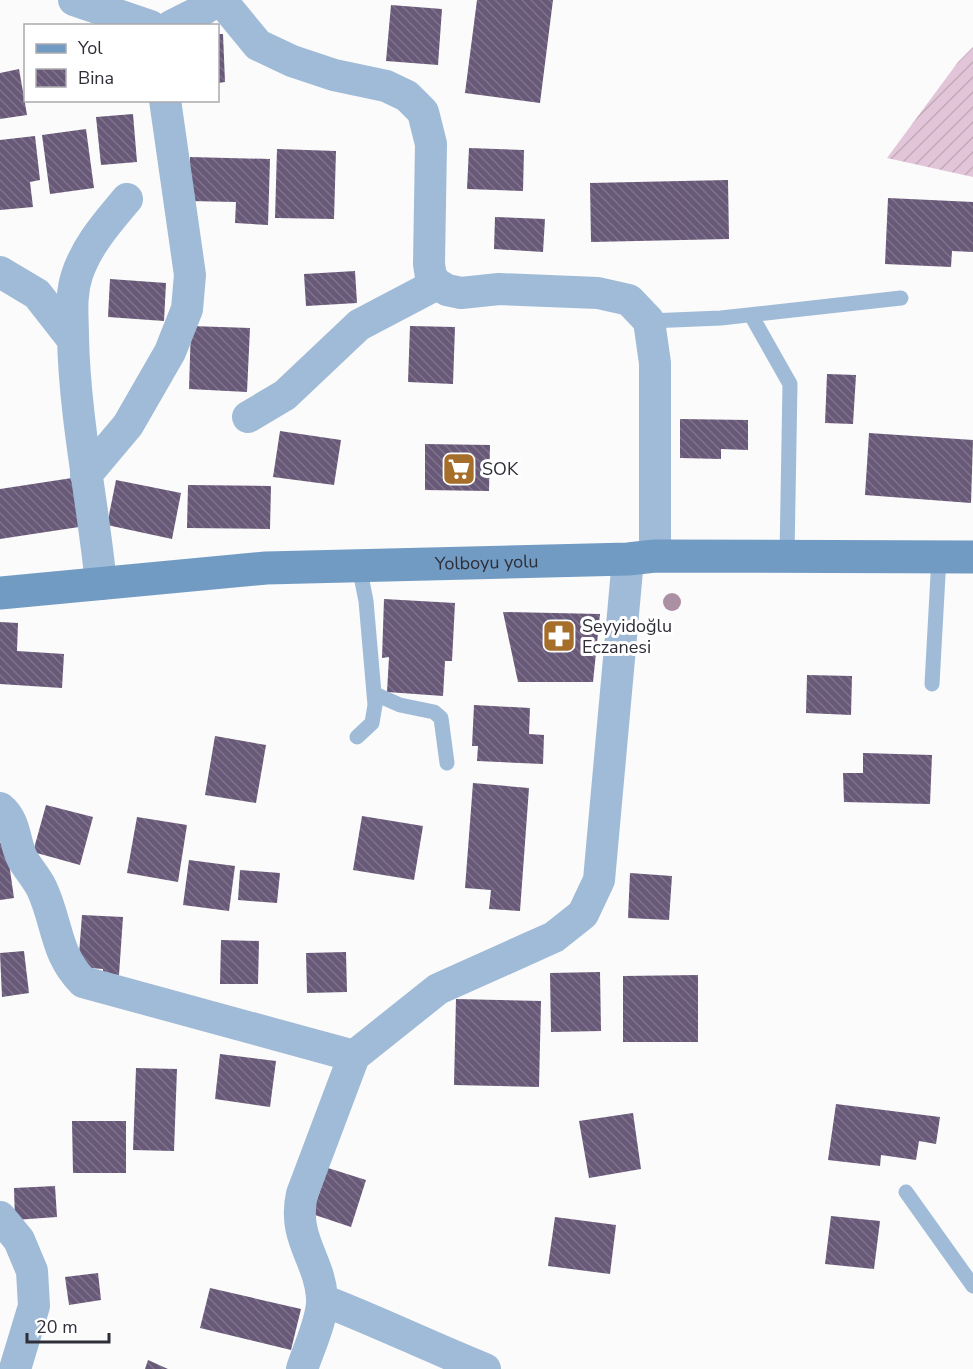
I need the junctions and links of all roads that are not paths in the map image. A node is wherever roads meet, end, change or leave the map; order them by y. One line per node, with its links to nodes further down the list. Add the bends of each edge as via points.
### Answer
1 (74, 0): 3 (street)
2 (219, 0): 4 (street); 8 (street, via 258,45 334,75 386,86 407,96 423,112 431,144 429,264)
3 (144, 24)
4 (175, 24)
5 (165, 102): 14 (street, via 190,275 187,309 170,352 128,425)
6 (127, 199): 12 (street, via 88,249 76,277)
7 (0, 272): 12 (street, via 37,294)
8 (437, 284): 11 (street, via 461,293 499,289 598,293 629,300); 13 (street, via 359,325 285,395)
9 (901, 298): 10 (lane)
10 (751, 315): 11 (lane); 15 (lane, via 790,384)
11 (649, 321): 18 (street, via 655,363)
12 (73, 340): 14 (street)
13 (248, 417)
14 (86, 475): 20 (street)
15 (787, 556): 16 (main road, Yolboyu yolu); 18 (main road, Yolboyu yolu)
16 (939, 557): 17 (main road, Yolboyu yolu); 22 (lane)
17 (973, 557)
18 (642, 558): 19 (main road, Yolboyu yolu); 27 (street, via 599,880 583,914 554,937 438,989)
19 (359, 566): 20 (main road, Yolboyu yolu, via 266,568); 23 (lane)
20 (101, 584): 21 (main road, Yolboyu yolu)
21 (0, 593)
22 (932, 684)
23 (375, 694): 24 (lane, via 372,723); 25 (lane, via 400,705 434,712 441,718)
24 (357, 737)
25 (447, 763)
26 (0, 808): 27 (street, via 16,833 22,857 42,888 63,957 83,982)
27 (354, 1056): 31 (street, via 298,1210)
28 (906, 1191): 30 (lane)
29 (0, 1217): 32 (street, via 19,1240 32,1271 34,1306)
30 (973, 1286)
31 (322, 1299): 33 (street); 34 (street)
32 (15, 1369)
33 (302, 1369)
34 (485, 1369)

